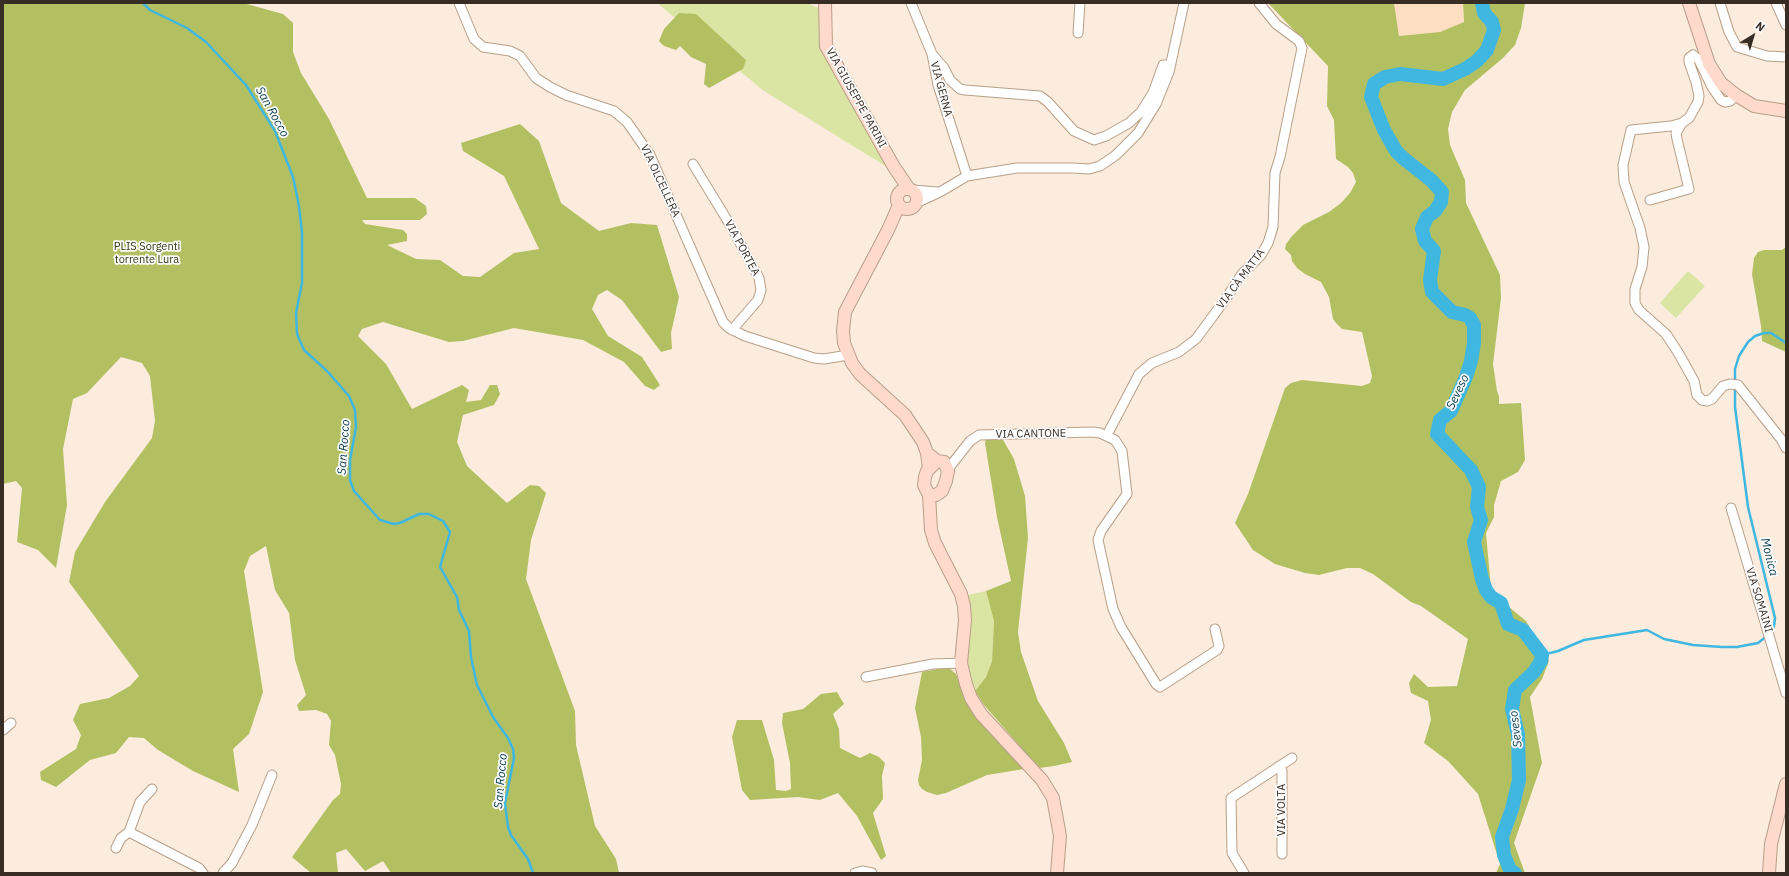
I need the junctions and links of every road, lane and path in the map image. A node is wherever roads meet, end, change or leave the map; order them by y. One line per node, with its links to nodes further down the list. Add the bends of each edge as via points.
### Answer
1 (459, 3): 25 (street, VIA OLCELLERA, via 474,39 482,47 520,56 536,78 566,95 614,111 638,135 650,155 723,322)
2 (825, 3): 19 (street, VIA GIUSEPPE PARINI, via 826,46)
3 (910, 3): 12 (street, VIA GERNA)
4 (1080, 3): 11 (street)
5 (1184, 3): 14 (street)
6 (1259, 3): 27 (street, VIA CÀ MATTA, via 1276,24 1299,41 1302,48 1275,173 1272,232 1261,255 1242,274 1228,297 1196,338 1179,352 1152,363 1139,374)
7 (1688, 3): 15 (street, via 1709,64 1721,83)
8 (1720, 3): 13 (street, via 1729,32 1737,47 1767,56)
9 (1776, 3): 10 (street)
10 (1786, 25)
11 (1078, 33)
12 (932, 54): 14 (street, via 950,80 960,89 1040,96 1074,131 1094,140 1123,126 1141,112 1153,93 1163,65); 20 (street, VIA GERNA, via 938,85)
13 (1786, 57)
14 (1170, 66): 20 (street, via 1156,104 1141,129 1127,145 1100,166 1089,169 1017,168)
15 (1736, 95): 16 (street, via 1754,106); 17 (street, via 1730,101 1721,100 1699,60 1693,55 1689,62 1699,96 1692,114)
16 (1786, 112)
17 (1682, 123): 23 (street, via 1676,133 1689,189); 28 (street, via 1631,130 1623,165 1624,182 1644,247 1642,267 1635,289 1636,303 1639,310 1666,334 1694,381 1697,395 1702,400 1712,399 1723,386 1734,385)
18 (693, 164): 25 (street, VIA PORTEA, via 759,278 761,290 758,300)
19 (894, 167): 21 (street, VIA GIUSEPPE PARINI); 24 (street, VIA GIUSEPPE PARINI)
20 (967, 176): 22 (street)
21 (911, 190): 22 (street); 24 (street, VIA GIUSEPPE PARINI, via 916,196)
22 (940, 192): 24 (street)
23 (1650, 200)
24 (906, 203): 26 (street, via 888,230 845,312 843,331)
25 (732, 330): 26 (street, VIA OLCELLERA, via 814,358)
26 (848, 355): 29 (street, via 860,374 905,414 928,453)
27 (1111, 438): 29 (street, VIA CANTONE, via 1092,432 978,435); 32 (street, via 1122,451 1127,494 1101,531 1098,540 1113,609 1121,626 1160,687 1217,650 1219,646)
28 (1786, 448)
29 (943, 464): 30 (street, via 946,481); 30 (street, via 924,478 924,485)
30 (935, 494): 33 (street, via 931,530 961,594 964,606)
31 (1731, 508): 35 (street, VIA SOMAINI)
32 (1215, 629)
33 (961, 663): 34 (street, via 933,664); 50 (street, via 971,698 981,714 1042,780 1053,798 1060,836)
34 (866, 677)
35 (1786, 693)
36 (11, 724): 37 (street)
37 (3, 730)
38 (1292, 758): 39 (street, VIA VOLTA)
39 (1279, 766): 45 (street, VIA VOLTA, via 1282,771); 51 (street, VIA VOLTA, via 1231,798 1232,853)
40 (272, 775): 47 (street, via 252,825 232,863)
41 (1786, 784): 52 (street, via 1771,844)
42 (152, 789): 43 (street, via 140,802)
43 (129, 832): 44 (street, via 121,838); 46 (street, via 199,868)
44 (116, 848)
45 (1282, 854)
46 (203, 873)
47 (223, 873)
48 (855, 873): 49 (street)
49 (872, 873)
50 (1057, 873)
51 (1244, 873)
52 (1769, 873)

